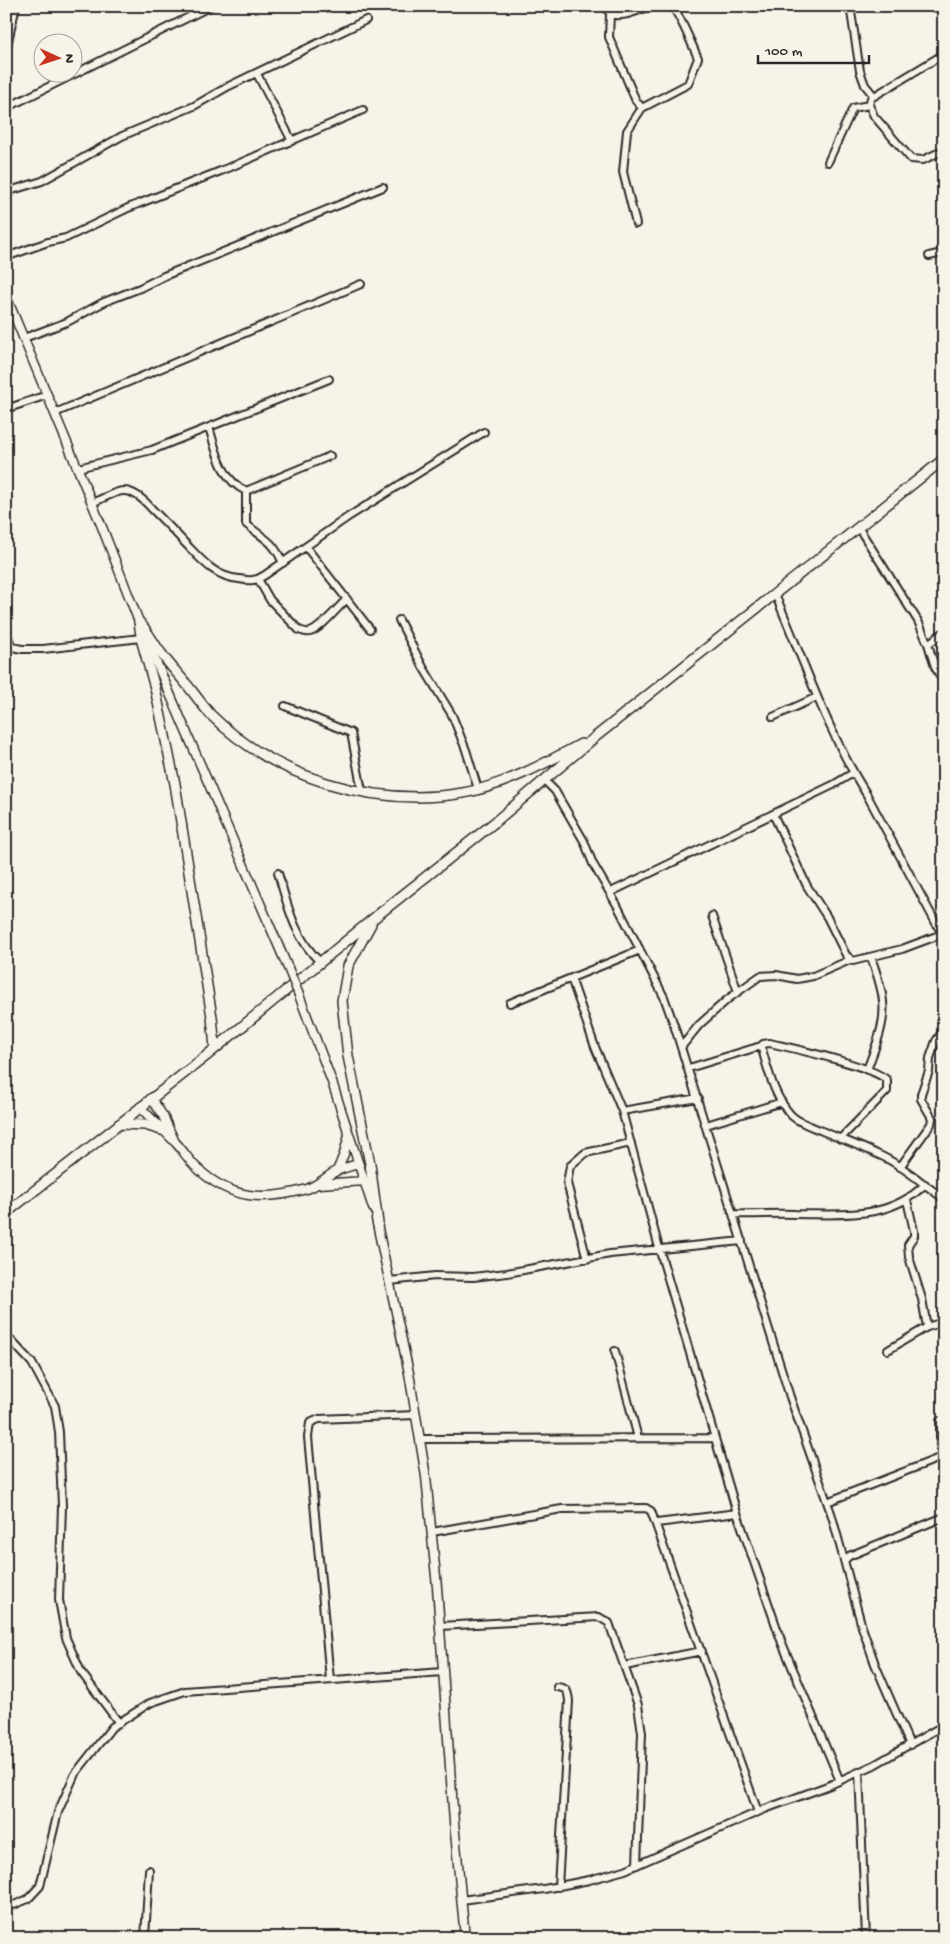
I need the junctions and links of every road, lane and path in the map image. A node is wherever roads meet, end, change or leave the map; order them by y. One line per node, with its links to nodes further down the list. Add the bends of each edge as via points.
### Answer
1 (16, 6): 9 (street)
2 (211, 6): 14 (street)
3 (605, 6): 7 (street)
4 (651, 6): 7 (street, via 629,14)
5 (672, 6): 15 (street, via 698,58 688,84)
6 (851, 12): 12 (street, via 860,71)
7 (610, 14): 15 (street, via 609,37)
8 (366, 20): 11 (street)
9 (6, 50)
10 (944, 54): 12 (street)
11 (257, 74): 17 (street); 21 (street, via 194,106 122,136 42,181)
12 (874, 96): 13 (street)
13 (868, 105): 18 (street, via 911,159 924,160); 19 (street, via 854,108)
14 (6, 108)
15 (642, 108): 22 (street, via 628,131 623,172)
16 (363, 110): 17 (street)
17 (292, 141): 25 (street, via 128,208 66,238)
18 (944, 150)
19 (828, 162)
20 (383, 188): 28 (street, via 164,276 67,322)
21 (6, 192)
22 (636, 224)
23 (944, 250): 24 (street)
24 (929, 256)
25 (6, 257)
26 (361, 284): 32 (street)
27 (6, 296): 28 (street)
28 (24, 338): 30 (street)
29 (329, 379): 33 (street)
30 (47, 396): 31 (street); 32 (street)
31 (6, 409)
32 (54, 413): 37 (street)
33 (209, 427): 37 (street, via 152,450); 38 (street, via 221,468)
34 (484, 432): 41 (street, via 355,512)
35 (330, 456): 38 (street)
36 (943, 462): 40 (main road)
37 (78, 468): 39 (street)
38 (246, 490): 42 (street, via 246,524 270,541)
39 (92, 503): 43 (street, via 119,491 133,493 147,503 211,569 229,578); 47 (street)
40 (858, 527): 44 (main road); 52 (street, via 901,592)
41 (306, 547): 42 (street); 45 (street)
42 (283, 563): 43 (street)
43 (258, 579): 45 (street, via 270,600 299,630 305,632 317,628)
44 (775, 594): 54 (street); 57 (main road)
45 (347, 598): 48 (street)
46 (399, 620): 60 (street, via 452,715)
47 (139, 622): 51 (main road); 61 (main road, via 211,714 247,745 294,771); 89 (street, bridge, via 288,968)
48 (370, 629)
49 (6, 632): 51 (street, via 12,647 22,649)
50 (944, 632): 52 (street)
51 (141, 638): 78 (main road, via 175,784)
52 (928, 644): 53 (street, via 934,667)
53 (944, 683)
54 (816, 697): 56 (street); 58 (street)
55 (285, 706): 61 (street, via 351,733)
56 (773, 716)
57 (594, 738): 59 (main road); 60 (main road, via 514,777)
58 (853, 773): 62 (street); 67 (street)
59 (545, 781): 64 (street, via 555,790); 65 (main road)
60 (478, 789): 61 (main road, via 436,796)
61 (362, 791)
62 (773, 814): 64 (street); 70 (street, via 807,886)
63 (278, 873): 71 (street, via 293,921 307,949)
64 (610, 892): 68 (street)
65 (379, 914): 71 (main road); 103 (main road, via 348,966 342,1001 348,1056 370,1164)
66 (712, 916): 73 (street)
67 (943, 936): 69 (street)
68 (640, 950): 72 (street); 76 (street, via 664,997)
69 (871, 957): 70 (street); 80 (street, via 884,1004 882,1022)
70 (850, 960): 73 (street, via 813,976 797,979 760,976)
71 (320, 962): 78 (main road)
72 (571, 978): 74 (street); 85 (street, via 594,1047)
73 (738, 992): 76 (street, via 699,1025)
74 (510, 1003)
75 (944, 1029): 94 (street, via 930,1058 930,1071 921,1094 932,1118 931,1124)
76 (682, 1046): 79 (street)
77 (761, 1046): 79 (street); 80 (street, via 770,1043); 83 (street)
78 (215, 1048): 81 (main road)
79 (689, 1068): 82 (street)
80 (867, 1070): 90 (street, via 887,1080 887,1090)
81 (151, 1098): 84 (main road); 91 (street)
82 (698, 1098): 85 (street); 87 (street)
83 (782, 1102): 87 (street); 90 (street, via 800,1122)
84 (140, 1107): 86 (main road); 88 (street)
85 (622, 1110): 92 (street)
86 (118, 1124): 88 (main road, via 145,1125); 101 (main road)
87 (706, 1125): 102 (street)
88 (161, 1130): 91 (street)
89 (349, 1135): 93 (street); 95 (street)
90 (840, 1139): 94 (street, via 876,1153)
91 (175, 1142): 97 (street, via 211,1181 246,1196 266,1197)
92 (631, 1143): 105 (street); 106 (street, via 585,1153 570,1166 569,1196)
93 (358, 1164): 95 (street); 96 (street)
94 (900, 1167): 98 (street)
95 (337, 1171): 97 (street)
96 (365, 1181): 97 (street); 103 (street)
97 (319, 1184)
98 (925, 1184): 99 (street); 100 (street)
99 (944, 1199)
100 (906, 1200): 102 (street, via 863,1214); 109 (street, via 914,1231 908,1245 909,1257)
101 (6, 1213)
102 (734, 1214): 104 (street)
103 (378, 1223): 107 (street)
104 (742, 1241): 105 (street); 120 (street, via 790,1397)
105 (659, 1248): 106 (street); 116 (street)
106 (587, 1259): 107 (street, via 473,1277 435,1276)
107 (390, 1281): 113 (street)
108 (944, 1322): 109 (street)
109 (927, 1327): 111 (street)
110 (6, 1335): 132 (street, via 32,1363 55,1406 62,1506 59,1600 66,1638 81,1672)
111 (888, 1350)
112 (615, 1351): 115 (street)
113 (416, 1415): 117 (street); 130 (street, via 320,1419 310,1423 308,1437)
114 (940, 1421): 118 (street)
115 (638, 1438): 116 (street); 117 (street)
116 (715, 1438): 121 (street)
117 (420, 1439): 124 (street)
118 (942, 1458): 119 (street); 120 (street)
119 (944, 1467)
120 (827, 1502): 125 (street)
121 (737, 1513): 123 (street); 136 (street, via 782,1642)
122 (944, 1517): 125 (street, via 849,1556)
123 (657, 1524): 124 (street, via 646,1508 562,1509); 127 (street)
124 (432, 1532): 126 (street)
125 (844, 1561): 134 (street, via 865,1637)
126 (440, 1626): 128 (street, via 599,1617 609,1623); 129 (street)
127 (702, 1651): 128 (street); 137 (street)
128 (625, 1666): 138 (street, via 638,1705 642,1733)
129 (443, 1672): 130 (street); 141 (street)
130 (330, 1680): 132 (street, via 185,1691 150,1703)
131 (557, 1687): 140 (street, via 568,1690 569,1701)
132 (118, 1723): 142 (street, via 75,1774 58,1812 40,1886 28,1899)
133 (944, 1725): 134 (street)
134 (910, 1745): 135 (street)
135 (859, 1772): 136 (street); 145 (street)
136 (840, 1781): 137 (street)
137 (758, 1812): 138 (street)
138 (637, 1865): 140 (street)
139 (149, 1870): 143 (street)
140 (558, 1886): 141 (street)
141 (461, 1900): 144 (street)
142 (6, 1903)
143 (145, 1938)
144 (465, 1938)
145 (866, 1938)

